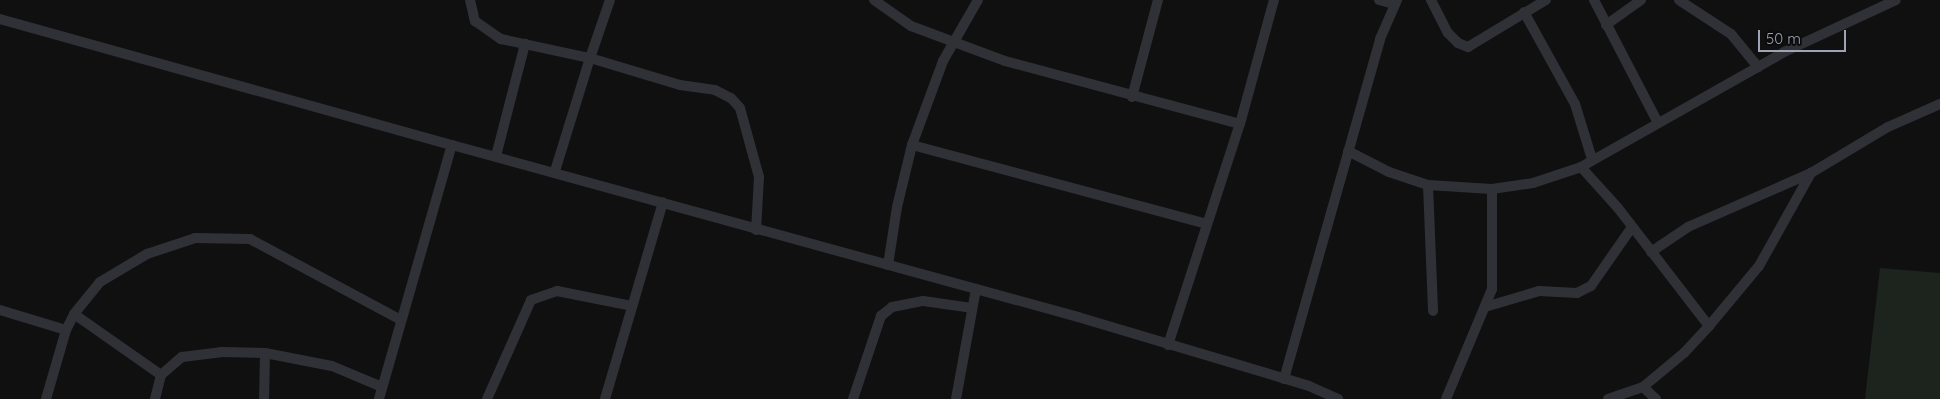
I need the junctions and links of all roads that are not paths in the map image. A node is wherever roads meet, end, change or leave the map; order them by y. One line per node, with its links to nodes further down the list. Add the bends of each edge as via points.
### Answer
1 (470, 0): 19 (street, via 475,21 488,32 501,39)
2 (610, 0): 20 (street)
3 (978, 0): 18 (street)
4 (1158, 0): 22 (street)
5 (1274, 0): 27 (street)
6 (1379, 0): 14 (street)
7 (1431, 0): 15 (street, via 1448,33 1468,47)
8 (1546, 0): 15 (street)
9 (1594, 0): 17 (street)
10 (1641, 0): 17 (street)
11 (1679, 0): 21 (street, via 1731,34)
12 (1896, 0): 21 (street)
13 (878, 1): 18 (street, via 911,26)
14 (1395, 2): 30 (street, via 1380,39)
15 (1524, 12): 32 (street, via 1577,109)
16 (0, 19): 28 (street)
17 (1606, 25): 26 (street)
18 (955, 40): 22 (street, via 1005,61); 29 (street, via 932,88)
19 (525, 44): 20 (street); 31 (street)
20 (590, 58): 34 (street); 41 (street, via 680,85 715,90 731,98 740,108 758,177)
21 (1758, 67): 26 (street)
22 (1132, 97): 27 (street)
23 (1940, 104): 25 (street)
24 (1940, 108): 25 (street)
25 (1929, 109): 35 (street, via 1888,128)
26 (1657, 121): 32 (street)
27 (1240, 124): 39 (street)
28 (452, 145): 31 (street); 51 (street)
29 (912, 145): 39 (street); 43 (street, via 897,207)
30 (1348, 151): 36 (street, via 1374,165); 57 (street)
31 (496, 156): 34 (street)
32 (1592, 159): 33 (street)
33 (1581, 166): 37 (street, via 1533,183); 40 (street)
34 (556, 171): 38 (street)
35 (1811, 173): 42 (street, via 1688,227); 52 (street, via 1759,266)
36 (1428, 185): 37 (street); 49 (street)
37 (1492, 189): 46 (street, via 1493,271)
38 (664, 202): 41 (street); 45 (street)
39 (1207, 224): 54 (street)
40 (1632, 228): 42 (street); 46 (street, via 1591,286 1577,293 1539,291)
41 (756, 230): 43 (street)
42 (1651, 252): 52 (street)
43 (888, 265): 44 (street)
44 (976, 289): 47 (street); 54 (street)
45 (632, 306): 64 (street, via 557,291 531,300); 65 (street)
46 (1485, 307): 69 (street)
47 (972, 308): 66 (street, via 923,301 892,307 881,316); 67 (street)
48 (0, 310): 53 (street)
49 (1433, 310)
50 (74, 314): 51 (street, via 100,282 147,254 195,238 226,237 250,239); 53 (street); 56 (street)
51 (401, 320): 59 (street)
52 (1709, 326): 58 (street, via 1684,353)
53 (66, 330): 60 (street)
54 (1168, 345): 57 (street)
55 (265, 353): 56 (street, via 221,352 182,357); 59 (street, via 332,366); 62 (street)
56 (161, 375): 61 (street)
57 (1284, 379): 68 (street)
58 (1643, 387): 70 (street); 71 (street)
59 (382, 388): 63 (street)
60 (46, 399)
61 (155, 399)
62 (264, 399)
63 (379, 399)
64 (487, 399)
65 (605, 399)
66 (852, 399)
67 (956, 399)
68 (1338, 399)
69 (1446, 399)
70 (1608, 399)
71 (1656, 399)

